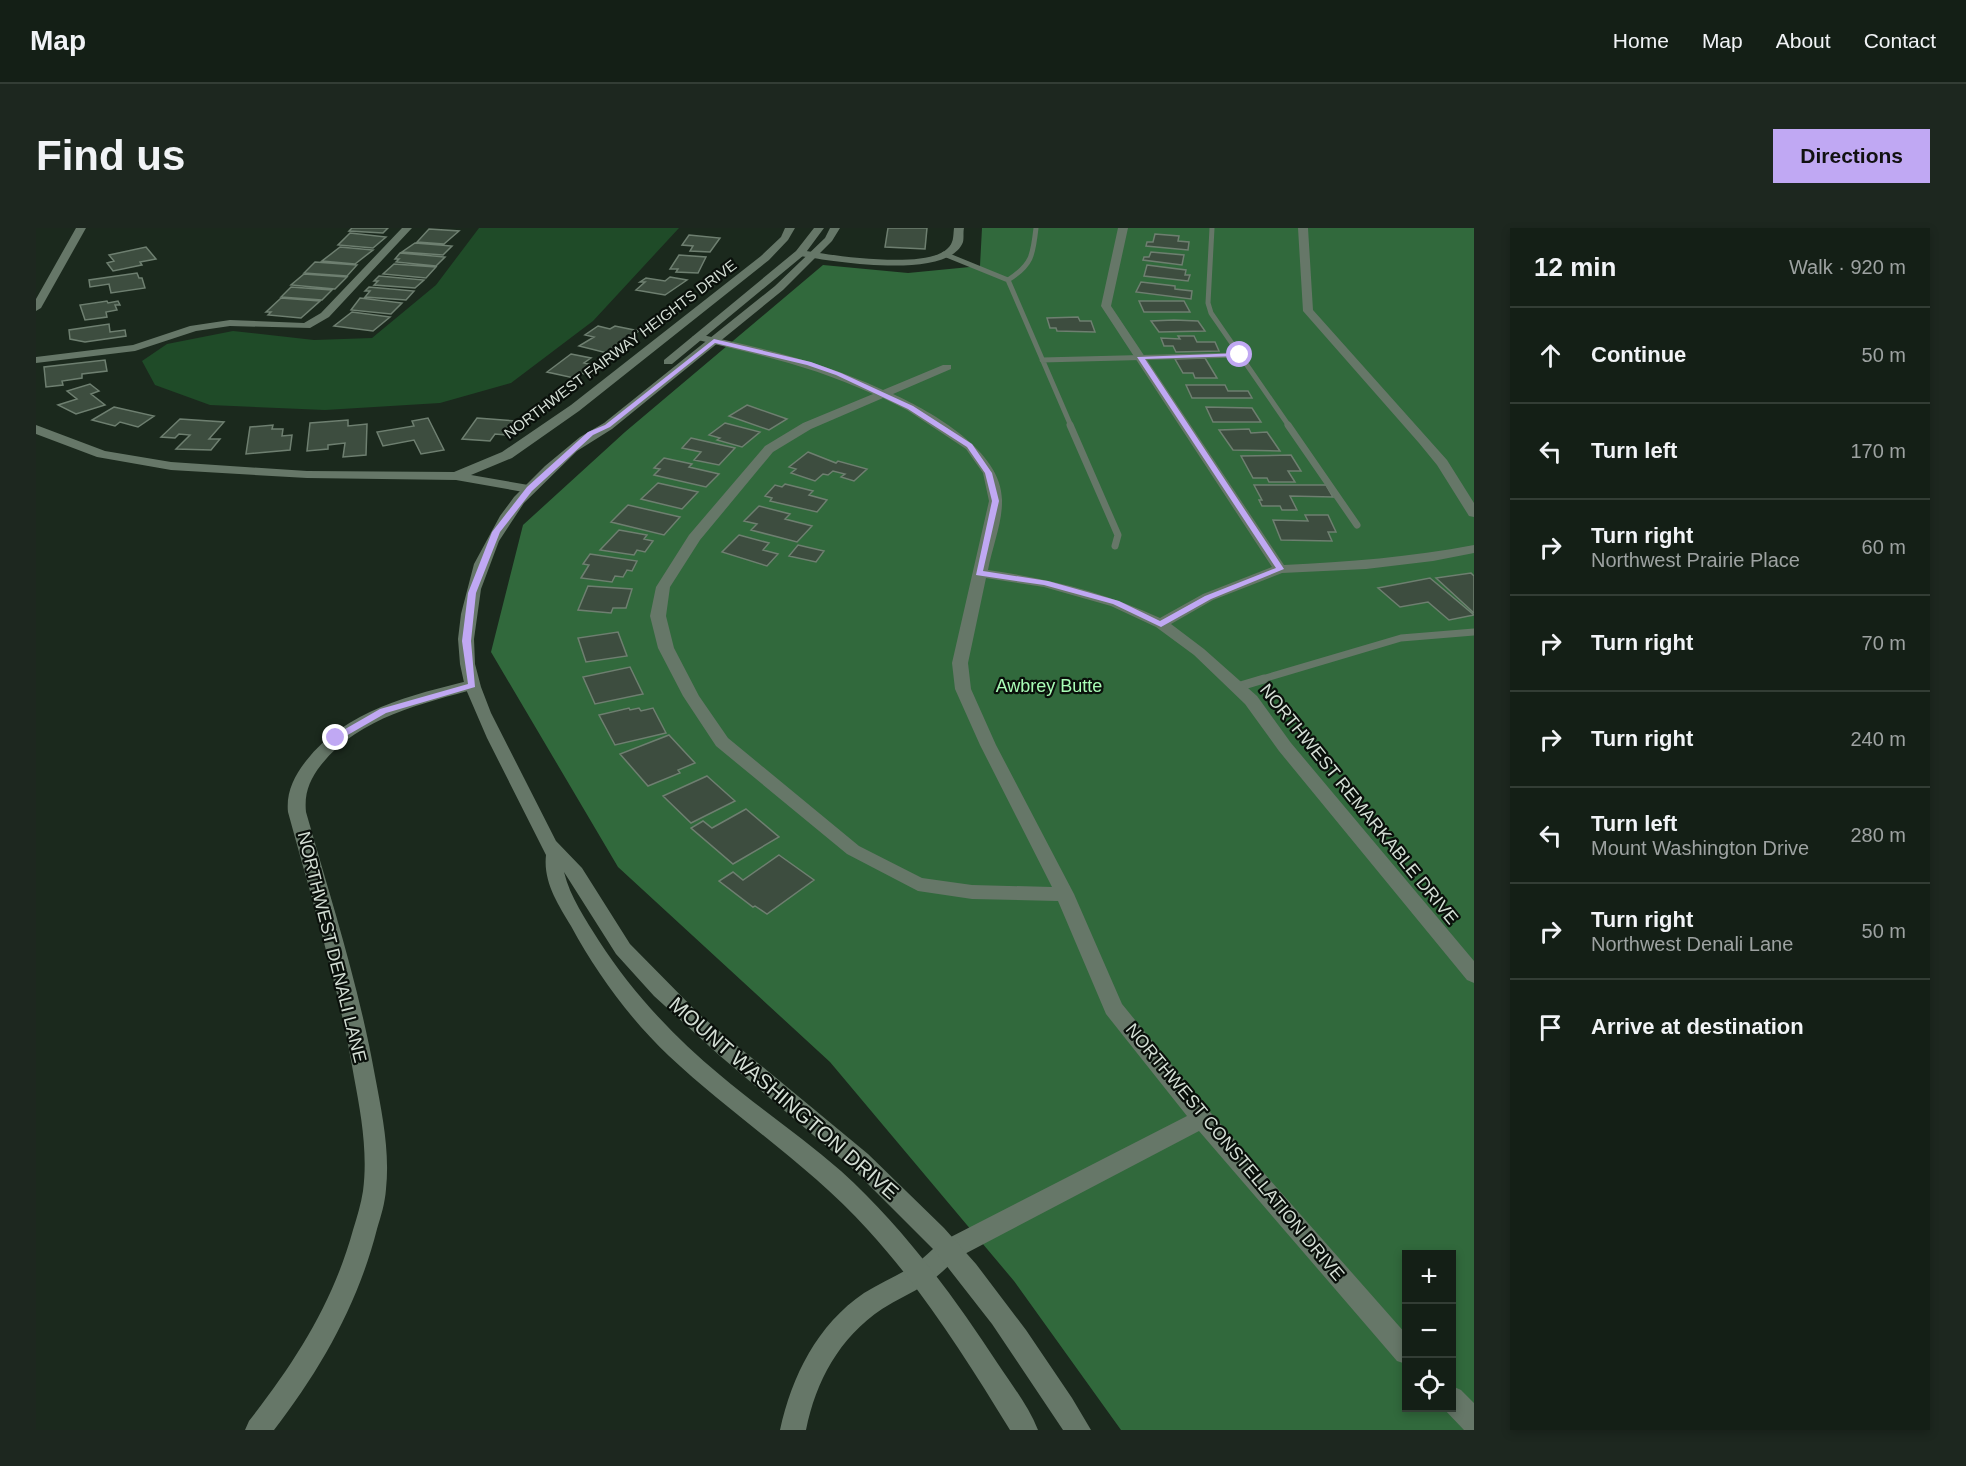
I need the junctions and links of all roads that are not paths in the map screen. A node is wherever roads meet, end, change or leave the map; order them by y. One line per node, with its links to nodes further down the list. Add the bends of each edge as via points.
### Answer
1 (81, 228): 15 (street)
2 (407, 228): 19 (street, via 325,315 306,326 231,322 194,328 135,348)
3 (790, 228): 25 (street, NORTHWEST FAIRWAY HEIGHTS DRIVE, via 765,258 575,408 507,456)
4 (819, 228): 11 (street, MOUNT WASHINGTON DRIVE)
5 (835, 228): 13 (street, MOUNT WASHINGTON DRIVE)
6 (958, 228): 12 (street, via 958,243)
7 (1036, 228): 14 (lane, via 1033,255 1024,270)
8 (1123, 228): 18 (street, via 1106,306)
9 (1212, 228): 17 (lane, via 1208,303)
10 (1303, 228): 27 (street, via 1308,311 1430,447)
11 (800, 253): 13 (street); 16 (street, MOUNT WASHINGTON DRIVE)
12 (944, 254): 13 (street, via 890,263); 14 (lane)
13 (814, 255): 16 (street, MOUNT WASHINGTON DRIVE, via 779,288)
14 (1008, 280): 20 (lane)
15 (36, 308)
16 (706, 339): 22 (street, NORTHWEST CONSTELLATION DRIVE, via 809,363); 24 (street, MOUNT WASHINGTON DRIVE, via 608,426); 24 (street, MOUNT WASHINGTON DRIVE, via 595,423)
17 (1240, 355): 18 (lane); 28 (lane)
18 (1140, 357): 20 (lane); 31 (street)
19 (36, 360)
20 (1042, 360): 29 (lane, via 1118,535)
21 (947, 367): 22 (street)
22 (882, 394): 32 (street, NORTHWEST CONSTELLATION DRIVE, via 911,407 970,446 988,473 996,501); 38 (street, via 807,426 769,449 693,538 663,587 658,616 666,648 691,696 722,742 853,850 918,884 972,892)
23 (36, 429): 25 (street, NORTHWEST FAIRWAY HEIGHTS DRIVE, via 103,455 176,467 319,475)
24 (591, 434): 26 (street, MOUNT WASHINGTON DRIVE)
25 (456, 476): 26 (street, NORTHWEST FAIRWAY HEIGHTS DRIVE)
26 (529, 489): 35 (street, MOUNT WASHINGTON DRIVE, via 496,532 472,593 466,641)
27 (1474, 513)
28 (1357, 525)
29 (1115, 546)
30 (1474, 549): 31 (street, via 1366,565)
31 (1280, 569): 33 (street, via 1208,597)
32 (979, 573): 33 (street, NORTHWEST REMARKABLE DRIVE, via 1045,583 1116,603); 38 (street, NORTHWEST CONSTELLATION DRIVE, via 960,663 963,689)
33 (1161, 624): 36 (street, NORTHWEST REMARKABLE DRIVE)
34 (1474, 632): 36 (lane, via 1401,638)
35 (472, 685): 37 (street, MOUNT WASHINGTON DRIVE); 46 (street, NORTHWEST DENALI LANE, via 383,711 358,724 324,748 297,794 297,812 358,1036 376,1149 375,1190 362,1244 341,1302 293,1386)
36 (1237, 687): 39 (street, NORTHWEST REMARKABLE DRIVE)
37 (555, 855): 41 (street, MOUNT WASHINGTON DRIVE, via 574,871 629,957 680,1009 813,1118); 42 (street, MOUNT WASHINGTON DRIVE, via 552,869 558,885 588,941 611,977 648,1021 693,1065 814,1160 854,1198)
38 (1065, 894): 40 (street, NORTHWEST CONSTELLATION DRIVE, via 1113,1008)
39 (1474, 975)
40 (1202, 1119): 41 (street); 43 (street, NORTHWEST CONSTELLATION DRIVE)
41 (949, 1250): 42 (street); 49 (street, MOUNT WASHINGTON DRIVE, via 1022,1344)
42 (921, 1274): 47 (street, via 873,1302 836,1333 819,1356 804,1388); 48 (street, MOUNT WASHINGTON DRIVE, via 973,1345)
43 (1402, 1346)
44 (1456, 1403): 45 (street)
45 (1474, 1421)
46 (258, 1430)
47 (793, 1430)
48 (1025, 1430)
49 (1078, 1430)

